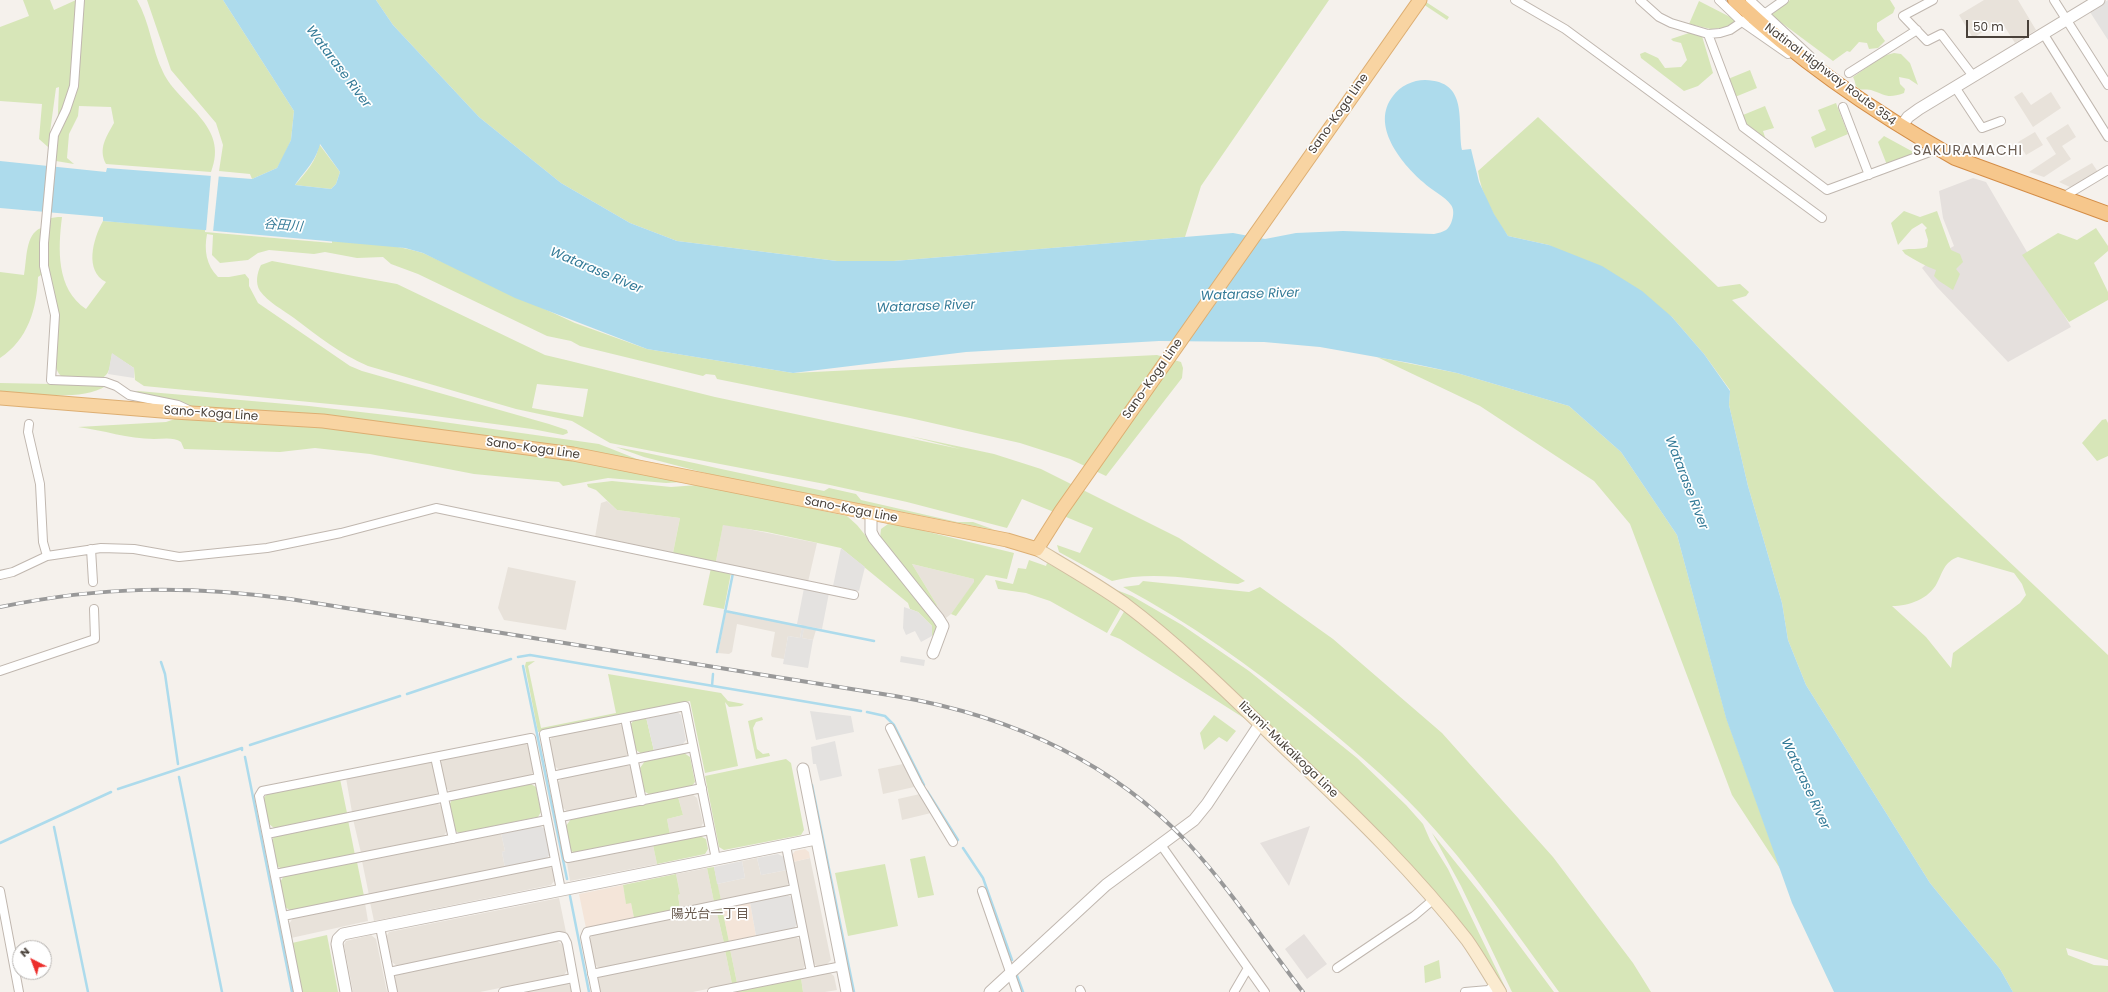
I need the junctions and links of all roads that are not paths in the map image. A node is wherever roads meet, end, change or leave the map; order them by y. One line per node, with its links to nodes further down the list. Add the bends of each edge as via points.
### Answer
1 (80, 0): 33 (street, via 74,86 54,135 47,214 44,266 55,315 51,380 105,382 129,395 178,404)
2 (1420, 0): 36 (main road, Sano-Koga Line)
3 (1515, 0): 31 (street, via 1565,29)
4 (1640, 0): 16 (street, via 1659,17)
5 (1719, 0): 13 (street)
6 (1735, 0): 13 (highway, Natinal Highway Route 354)
7 (1750, 0): 13 (street)
8 (1784, 0): 13 (street)
9 (1933, 0): 15 (street, via 1903,16)
10 (2054, 0): 14 (street)
11 (2099, 0): 12 (street)
12 (2087, 3): 14 (street)
13 (1752, 17): 16 (street, via 1720,34); 24 (highway, Natinal Highway Route 354, via 1831,79)
14 (2068, 19): 17 (street); 20 (street)
15 (1917, 30): 18 (street); 19 (street, via 1928,41 1941,34)
16 (1708, 34): 28 (street, via 1743,127 1827,190)
17 (2043, 34): 19 (street); 25 (street)
18 (1849, 72)
19 (1973, 76): 21 (street)
20 (2108, 85)
21 (1955, 87): 23 (street, via 1982,128); 24 (street, via 1908,117)
22 (1843, 107): 28 (street)
23 (2001, 121)
24 (1901, 127): 26 (highway, Natinal Highway Route 354)
25 (2108, 138)
26 (1938, 149): 28 (street); 29 (highway, Natinal Highway Route 354, via 1955,158)
27 (2108, 170): 29 (street)
28 (1869, 174)
29 (2063, 197): 30 (highway, Natinal Highway Route 354)
30 (2108, 214)
31 (1822, 218)
32 (0, 398): 33 (main road, Sano-Koga Line)
33 (193, 414): 35 (main road, Sano-Koga Line, via 357,425 573,454)
34 (29, 424): 38 (street, via 28,432 40,484)
35 (871, 514): 36 (main road, Sano-Koga Line, via 1012,541); 43 (street, via 871,532 874,538 943,626)
36 (1040, 543): 46 (main road, Iizumi-Mukaikoga Line, via 1126,605 1196,663)
37 (91, 549): 38 (street); 40 (street); 41 (street, via 128,548 179,558 236,553 310,540 436,508)
38 (47, 556): 39 (street, via 13,572)
39 (0, 575)
40 (93, 582)
41 (854, 595)
42 (94, 609): 44 (street, via 95,639)
43 (932, 653)
44 (0, 671)
45 (625, 718): 48 (street, via 685,706); 50 (street); 52 (street, via 544,734)
46 (1260, 724): 64 (street, via 1204,809 1194,820); 73 (main road, Iizumi-Mukaikoga Line, via 1360,819)
47 (890, 728): 63 (street, via 918,784)
48 (693, 747): 50 (street); 54 (street)
49 (435, 757): 53 (street, via 531,738); 55 (street); 60 (street, via 262,791 258,796)
50 (634, 759): 52 (street); 56 (street)
51 (803, 769): 62 (street)
52 (552, 776): 57 (street)
53 (538, 778): 55 (street); 58 (street)
54 (702, 788): 56 (street); 59 (street)
55 (444, 797): 60 (street); 61 (street)
56 (642, 801): 57 (street)
57 (562, 817): 59 (street, via 568,858)
58 (547, 820): 61 (street); 67 (street)
59 (710, 830): 66 (street)
60 (267, 834): 68 (street)
61 (453, 839): 68 (street)
62 (816, 839): 65 (street); 77 (street)
63 (954, 842)
64 (1161, 845): 78 (street); 82 (street, via 1106,885)
65 (786, 846): 66 (street); 69 (street)
66 (716, 859): 70 (street)
67 (555, 861): 70 (street); 74 (street)
68 (275, 874): 74 (street)
69 (794, 889): 76 (street); 83 (street, via 587,932 584,937)
70 (561, 890): 75 (street)
71 (0, 891): 86 (street)
72 (982, 891): 82 (street)
73 (1434, 899): 79 (street, via 1414,916); 85 (main road, Iizumi-Mukaikoga Line, via 1470,945)
74 (283, 916): 87 (street)
75 (380, 927): 80 (street); 88 (street, via 343,934 338,939)
76 (802, 931): 81 (street); 83 (street)
77 (842, 966): 81 (street); 94 (street)
78 (1248, 968): 97 (street); 98 (street)
79 (1337, 968)
80 (389, 972): 84 (street, via 559,936 564,937 566,943); 89 (street)
81 (811, 972): 93 (street)
82 (1010, 972): 95 (street); 96 (street)
83 (592, 974): 92 (street)
84 (573, 978): 90 (street); 91 (street)
85 (1498, 989): 99 (street)
86 (19, 992)
87 (298, 992)
88 (346, 992)
89 (393, 992)
90 (503, 992)
91 (576, 992)
92 (596, 992)
93 (712, 992)
94 (847, 992)
95 (990, 992)
96 (1017, 992)
97 (1234, 992)
98 (1265, 992)
99 (1465, 992)

